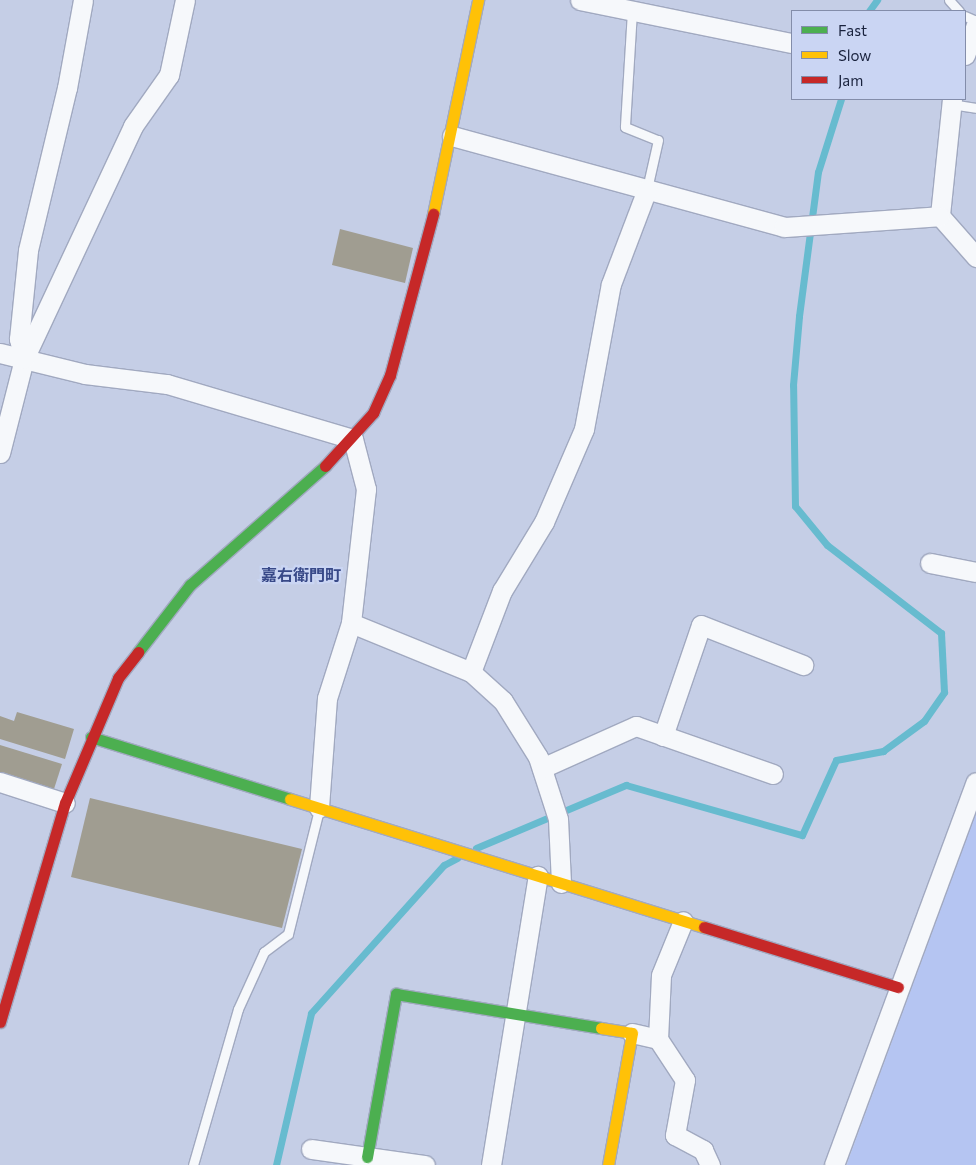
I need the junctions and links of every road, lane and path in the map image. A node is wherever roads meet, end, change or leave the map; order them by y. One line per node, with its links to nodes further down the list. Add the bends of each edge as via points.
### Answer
1 (83, 0): 18 (street, via 67,88 28,250 19,338)
2 (185, 0): 18 (street, via 169,75 133,126)
3 (478, 0): 13 (street)
4 (580, 0): 6 (street)
5 (949, 0): 7 (lane)
6 (633, 5): 9 (street); 14 (lane, via 625,127 658,140)
7 (958, 10)
8 (976, 25): 10 (street)
9 (791, 43)
10 (966, 52)
11 (952, 101): 12 (lane); 15 (street)
12 (976, 108)
13 (452, 136): 14 (street); 19 (street, via 390,375 373,413)
14 (647, 189): 15 (street, via 784,227); 25 (street, via 610,284 584,428 544,522 502,591)
15 (940, 216): 16 (street)
16 (976, 257)
17 (0, 353): 18 (street)
18 (24, 359): 19 (street, via 85,374 167,384); 20 (street)
19 (353, 439): 23 (street, via 366,489); 27 (street, via 190,585 118,678)
20 (0, 453)
21 (930, 563): 22 (street)
22 (976, 572)
23 (350, 623): 25 (street); 33 (street, via 327,698)
24 (803, 665): 26 (street, via 701,625)
25 (470, 672): 28 (street, via 502,701)
26 (663, 736): 28 (street, via 636,726); 29 (street)
27 (91, 737): 32 (street); 33 (street)
28 (542, 768): 35 (street, via 558,820)
29 (773, 774)
30 (0, 782): 32 (street)
31 (976, 782): 37 (street)
32 (65, 803): 39 (street)
33 (319, 808): 34 (street); 45 (lane, via 288,934 264,952 238,1009)
34 (538, 876): 35 (street); 38 (street)
35 (562, 883): 36 (street)
36 (683, 921): 37 (street); 41 (street, via 661,975)
37 (898, 987): 49 (street)
38 (518, 1014): 40 (street); 43 (street, via 396,994); 46 (street)
39 (0, 1022)
40 (632, 1033): 41 (street); 47 (street)
41 (658, 1039): 48 (street, via 685,1080 675,1135 703,1150)
42 (311, 1149): 43 (street)
43 (367, 1157): 44 (street)
44 (415, 1164)
45 (193, 1165)
46 (491, 1165)
47 (608, 1165)
48 (710, 1165)
49 (834, 1165)

